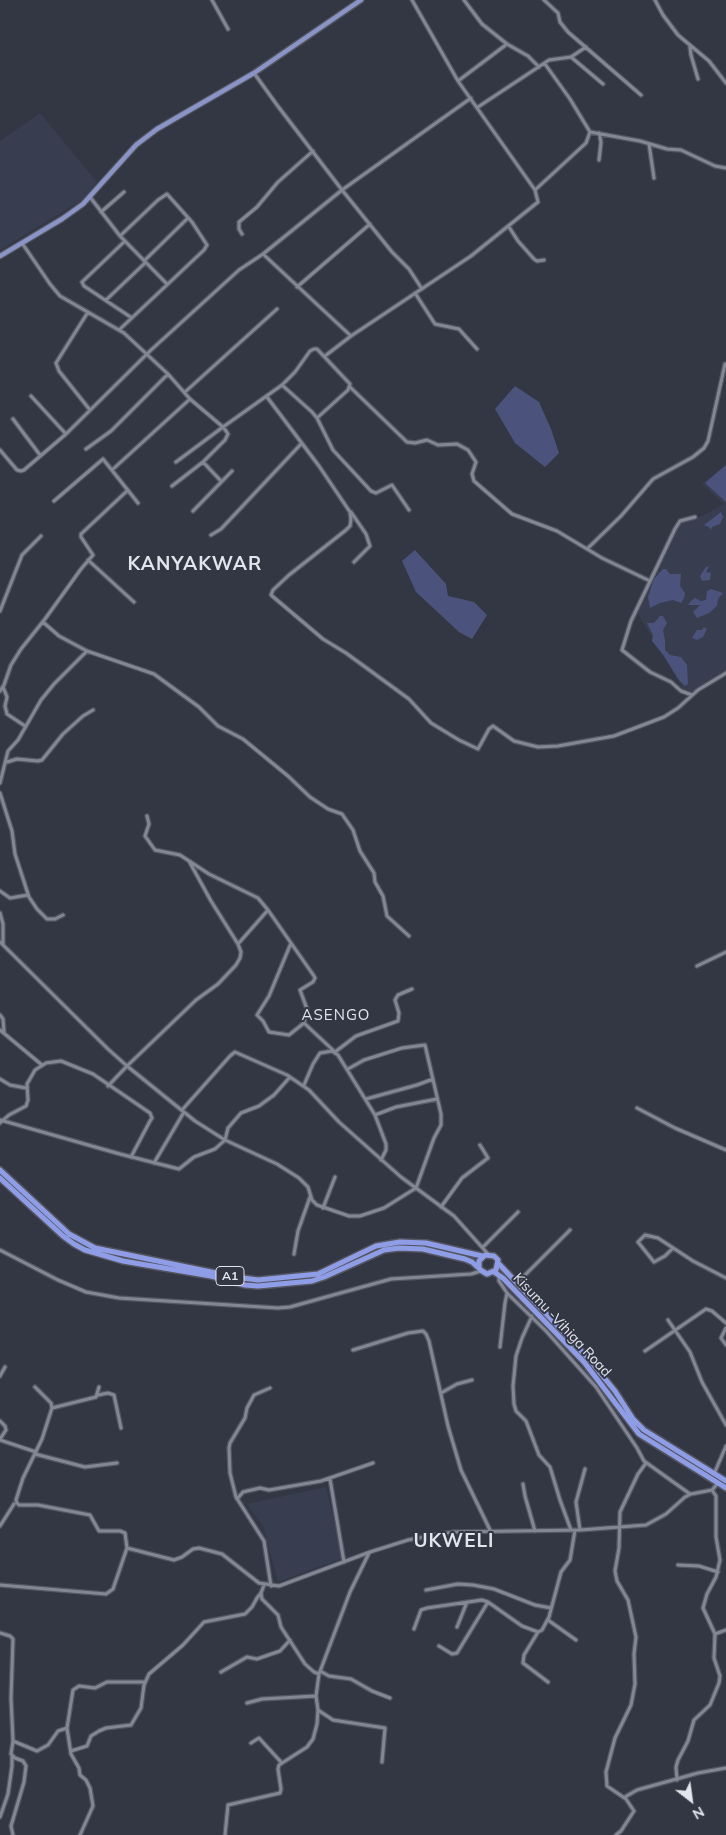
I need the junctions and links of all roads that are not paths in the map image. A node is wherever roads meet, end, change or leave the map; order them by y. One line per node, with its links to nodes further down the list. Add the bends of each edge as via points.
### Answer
1 (212, 0): 7 (street)
2 (361, 0): 14 (main road)
3 (412, 0): 16 (street)
4 (464, 0): 8 (street, via 482,24)
5 (544, 0): 9 (street, via 558,13 568,32)
6 (655, 0): 10 (street, via 670,25)
7 (228, 29)
8 (507, 44): 13 (street, via 528,56); 16 (street)
9 (586, 47): 11 (street); 19 (street)
10 (690, 47): 15 (street); 17 (street, via 709,61)
11 (571, 56): 12 (street, via 549,60); 18 (street)
12 (545, 64): 13 (street); 22 (street)
13 (539, 67): 21 (street)
14 (254, 72): 25 (street); 32 (main road, via 146,137)
15 (698, 79)
16 (458, 81): 20 (street)
17 (726, 82)
18 (603, 84)
19 (641, 95)
20 (471, 98): 21 (street); 29 (street)
21 (478, 107): 30 (street)
22 (590, 132): 23 (street); 30 (street, via 586,143)
23 (599, 133): 24 (street); 26 (street)
24 (648, 143): 27 (street, via 680,150); 28 (street)
25 (313, 151): 29 (street); 37 (street, via 239,222 238,229)
26 (599, 160)
27 (726, 168)
28 (654, 178)
29 (342, 190): 35 (street); 41 (street)
30 (535, 190): 36 (street, via 538,202)
31 (124, 192): 33 (street)
32 (90, 197): 33 (street); 40 (main road, via 68,215)
33 (101, 212): 38 (street)
34 (188, 218): 38 (street, via 167,194); 44 (street); 45 (street, via 207,245)
35 (370, 224): 46 (street); 47 (street)
36 (509, 227): 43 (street, via 534,259); 47 (street)
37 (242, 234)
38 (120, 236): 39 (street)
39 (125, 241): 44 (street); 49 (street, via 82,282)
40 (22, 243): 42 (main road); 51 (street, via 56,292)
41 (263, 254): 46 (street); 56 (street, via 239,270)
42 (0, 256)
43 (544, 260)
44 (144, 262): 45 (street); 49 (street)
45 (167, 284): 52 (street)
46 (297, 287): 54 (street)
47 (422, 289): 48 (street)
48 (415, 293): 54 (street); 55 (street, via 435,324 459,329)
49 (106, 301): 52 (street)
50 (277, 308): 62 (street)
51 (88, 312): 53 (street); 66 (street, via 56,363)
52 (132, 318): 53 (street)
53 (119, 330): 56 (street)
54 (352, 336): 57 (street)
55 (478, 349)
56 (147, 354): 59 (street); 66 (street)
57 (325, 356): 60 (street, via 317,349 312,350); 61 (street, via 348,380)
58 (725, 364): 90 (street, via 707,444 653,479)
59 (168, 374): 62 (street); 73 (street, via 111,431)
60 (282, 384): 64 (street); 67 (street)
61 (350, 387): 67 (street); 90 (street, via 407,442 427,440 438,445 457,444 468,450 476,462 472,474 474,481 512,514 557,531)
62 (185, 392): 65 (street)
63 (31, 396): 70 (street)
64 (267, 397): 69 (street); 71 (street)
65 (190, 399): 69 (street); 77 (street)
66 (90, 410): 70 (street)
67 (317, 418): 84 (street, via 333,450 371,491 376,493 392,486)
68 (13, 419): 74 (street)
69 (223, 427): 75 (street); 76 (street, via 227,438)
70 (66, 434): 74 (street)
71 (301, 444): 86 (street); 88 (street, via 221,529)
72 (0, 450): 74 (street, via 18,471 24,470)
73 (86, 450)
74 (40, 454)
75 (176, 462)
76 (203, 462): 79 (street); 80 (street)
77 (112, 470): 81 (street); 82 (street, via 102,460)
78 (232, 471): 79 (street)
79 (221, 481): 85 (street)
80 (172, 486)
81 (128, 490): 83 (street); 91 (street, via 81,534 94,554)
82 (54, 501)
83 (138, 503)
84 (409, 510)
85 (193, 511)
86 (350, 512): 92 (street, via 366,534 369,544); 101 (street, via 350,526 289,575 271,595 323,639 409,699 431,723 469,746 479,748 493,726 514,741 538,747 614,736 664,717)
87 (695, 517): 93 (street, via 679,522)
88 (211, 535)
89 (41, 536): 95 (street, via 22,555)
90 (588, 548): 93 (street)
91 (88, 560): 94 (street); 96 (street)
92 (354, 562)
93 (650, 581): 101 (street, via 631,621 622,650 650,672)
94 (134, 602)
95 (0, 611)
96 (42, 622): 97 (street, via 59,636); 99 (street, via 15,658)
97 (87, 651): 103 (street, via 47,692); 118 (street, via 154,674 199,707 218,726 244,739 310,797 342,814 354,830 360,851 374,873 387,916)
98 (726, 673): 101 (street)
99 (3, 687): 100 (street); 103 (street, via 7,695 7,714)
100 (0, 691)
101 (692, 695)
102 (93, 710): 104 (street, via 63,734 42,760)
103 (25, 726): 104 (street, via 8,751)
104 (7, 762): 106 (street)
105 (0, 768): 106 (street)
106 (5, 768): 107 (street)
107 (0, 783)
108 (0, 793): 109 (street)
109 (5, 812): 110 (street); 114 (street)
110 (0, 814)
111 (148, 816): 112 (street, via 145,836 153,848 180,855)
112 (189, 861): 115 (street, via 258,898); 121 (street)
113 (0, 891): 114 (street, via 10,898)
114 (28, 895): 117 (street, via 31,903 48,919)
115 (268, 910): 119 (street); 121 (street)
116 (0, 913): 120 (street, via 3,924)
117 (63, 915)
118 (409, 936)
119 (291, 942): 126 (street, via 315,978 300,990 307,1009); 126 (street, via 269,996 257,1015 268,1032 285,1036)
120 (1, 943): 131 (street)
121 (238, 944): 131 (street, via 241,955 236,965)
122 (726, 952): 123 (street)
123 (697, 966)
124 (412, 989): 129 (street, via 395,1000 398,1021 356,1036)
125 (0, 1015): 128 (street)
126 (304, 1023): 129 (street)
127 (0, 1030): 128 (street)
128 (4, 1032): 130 (street)
129 (335, 1052): 132 (street); 136 (street, via 322,1052 318,1056)
130 (42, 1065): 137 (street, via 56,1061 67,1063 93,1074); 138 (street, via 31,1076)
131 (128, 1066): 137 (street); 142 (street)
132 (348, 1069): 135 (street, via 364,1060 423,1044); 139 (street)
133 (290, 1077): 136 (street); 142 (street, via 236,1052); 145 (street, via 274,1095 241,1113 228,1128)
134 (0, 1079): 138 (street)
135 (433, 1079): 139 (street); 140 (street)
136 (304, 1085): 149 (street)
137 (108, 1086): 148 (street, via 151,1116)
138 (26, 1088): 144 (street, via 26,1106)
139 (366, 1099): 143 (street)
140 (437, 1099): 143 (street, via 396,1107); 154 (street, via 441,1125)
141 (637, 1108): 147 (street)
142 (183, 1111): 145 (street); 150 (street)
143 (376, 1115): 149 (street, via 386,1144)
144 (1, 1121): 148 (street)
145 (226, 1140): 150 (street, via 215,1150 194,1157 179,1169); 155 (street, via 291,1173 306,1185)
146 (480, 1144): 157 (street, via 488,1158 462,1178)
147 (726, 1150)
148 (131, 1157): 150 (street)
149 (381, 1160): 154 (street)
150 (154, 1164)
151 (0, 1170): 164 (highway, A1, via 69,1234 95,1248 235,1278 258,1280 318,1274 376,1246 400,1242 426,1243)
152 (335, 1177): 156 (street)
153 (0, 1178): 166 (highway, A1, via 63,1236 85,1250 123,1261 245,1285 312,1281 384,1250 399,1248 444,1253 469,1260)
154 (416, 1188): 156 (street, via 384,1208 360,1216); 157 (street)
155 (311, 1196): 156 (street); 163 (street, via 298,1231)
156 (323, 1208)
157 (441, 1208): 160 (street, via 454,1216)
158 (518, 1212): 160 (street)
159 (570, 1230): 169 (street)
160 (483, 1247): 164 (street)
161 (673, 1248): 161 (street, via 647,1235 638,1242 654,1262); 168 (street)
162 (0, 1250): 166 (street, via 86,1292 119,1298 278,1308 390,1279 471,1274)
163 (294, 1254)
164 (485, 1255): 165 (highway, via 494,1256); 166 (highway, via 479,1261)
165 (498, 1264): 167 (highway); 169 (highway, Kisumu -Vihiga Road)
166 (480, 1269): 167 (highway, A1, via 487,1274)
167 (496, 1273): 170 (street); 202 (highway, Kisumu -Vihiga Road, via 589,1368 639,1434)
168 (726, 1278)
169 (516, 1283): 199 (highway, Kisumu -Vihiga Road, via 588,1358 640,1427)
170 (507, 1293): 171 (street); 177 (street)
171 (532, 1316): 197 (street, via 590,1380); 212 (street, via 516,1356 514,1404 526,1421 539,1455 550,1467)
172 (668, 1320): 175 (street)
173 (726, 1323): 175 (street, via 706,1308)
174 (726, 1328): 176 (street, via 721,1338)
175 (675, 1330): 179 (street); 190 (street, via 690,1352 702,1382)
176 (726, 1345)
177 (500, 1347)
178 (354, 1350): 186 (street, via 388,1338 425,1332)
179 (645, 1351)
180 (5, 1367): 181 (street)
181 (0, 1376)
182 (472, 1380): 186 (street)
183 (35, 1387): 188 (street)
184 (99, 1387): 187 (street)
185 (270, 1388): 207 (street, via 254,1395 230,1444 230,1473)
186 (441, 1393): 214 (street, via 461,1470)
187 (98, 1395): 188 (street); 191 (street, via 114,1394)
188 (52, 1408): 194 (street)
189 (0, 1422): 192 (street, via 6,1430)
190 (726, 1425)
191 (122, 1428)
192 (0, 1440): 194 (street)
193 (726, 1446): 199 (street)
194 (36, 1453): 196 (street, via 85,1467); 215 (street, via 21,1485 16,1500 18,1504 88,1515 99,1531 125,1533)
195 (373, 1462): 200 (street)
196 (117, 1463)
197 (646, 1463): 206 (street); 210 (street, via 621,1510)
198 (585, 1469): 213 (street, via 576,1502)
199 (714, 1474): 201 (highway, Kisumu -Vihiga Road)
200 (330, 1479): 207 (street, via 267,1490 260,1488); 217 (street)
201 (726, 1481)
202 (718, 1483): 204 (highway, Kisumu -Vihiga Road); 205 (street)
203 (523, 1484): 211 (street)
204 (726, 1488)
205 (712, 1490): 206 (street); 219 (street, via 716,1496)
206 (690, 1494): 210 (street, via 655,1522)
207 (237, 1499): 222 (street, via 264,1541)
208 (14, 1504): 209 (street)
209 (0, 1526)
210 (619, 1527): 213 (street); 255 (street, via 615,1573 628,1600 636,1632 635,1684 631,1705 615,1738 606,1772 607,1786)
211 (535, 1530): 212 (street); 214 (street)
212 (573, 1530): 213 (street); 227 (street, via 570,1560 560,1574)
213 (580, 1530)
214 (491, 1532): 216 (street, via 445,1533)
215 (127, 1548): 220 (street, via 109,1594); 221 (street, via 174,1560 194,1549 211,1550)
216 (370, 1552): 217 (street); 239 (street, via 350,1592)
217 (344, 1562): 222 (street, via 284,1585)
218 (678, 1565): 219 (street, via 699,1566)
219 (718, 1572): 234 (street, via 702,1608)
220 (0, 1585)
221 (264, 1585): 222 (street); 224 (street)
222 (271, 1586)
223 (426, 1590): 227 (street, via 458,1584 473,1585)
224 (261, 1593): 235 (street, via 264,1602 278,1615); 240 (street, via 244,1614 204,1622 149,1674)
225 (467, 1602): 226 (street); 229 (street); 230 (street, via 423,1609)
226 (488, 1602): 232 (street, via 513,1621); 237 (street, via 457,1653 452,1654)
227 (551, 1608): 228 (street)
228 (548, 1620): 232 (street); 236 (street)
229 (457, 1627)
230 (414, 1629)
231 (726, 1630): 234 (street)
232 (538, 1632): 241 (street, via 523,1662)
233 (0, 1633): 247 (street, via 13,1639)
234 (715, 1634): 254 (street, via 714,1658 719,1683 710,1705 694,1720 676,1767)
235 (290, 1640): 238 (street, via 280,1651 257,1659 247,1657); 239 (street, via 305,1664)
236 (576, 1640)
237 (439, 1646)
238 (221, 1672)
239 (320, 1673): 242 (street); 243 (street, via 351,1679)
240 (145, 1682): 246 (street, via 110,1682 95,1688 76,1688); 249 (street, via 141,1708 131,1726 106,1728 91,1736 86,1746)
241 (548, 1682)
242 (316, 1696): 244 (street); 245 (street)
243 (390, 1698)
244 (247, 1703)
245 (318, 1710): 251 (street, via 316,1733 310,1743); 252 (street, via 333,1720 384,1728)
246 (68, 1728): 247 (street, via 58,1731 48,1746 37,1751); 249 (street)
247 (13, 1741): 250 (street)
248 (250, 1743): 251 (street, via 259,1738)
249 (71, 1751): 258 (street, via 80,1776 90,1788 93,1804)
250 (12, 1756): 256 (street, via 8,1794); 257 (street, via 26,1766 11,1826)
251 (281, 1762): 259 (street, via 278,1770 280,1793 228,1805)
252 (382, 1762)
253 (726, 1768): 254 (street)
254 (677, 1780): 255 (street, via 637,1790)
255 (625, 1797): 260 (street, via 634,1811)
256 (0, 1817)
257 (12, 1835)
258 (80, 1835)
259 (225, 1835)
260 (616, 1835)

